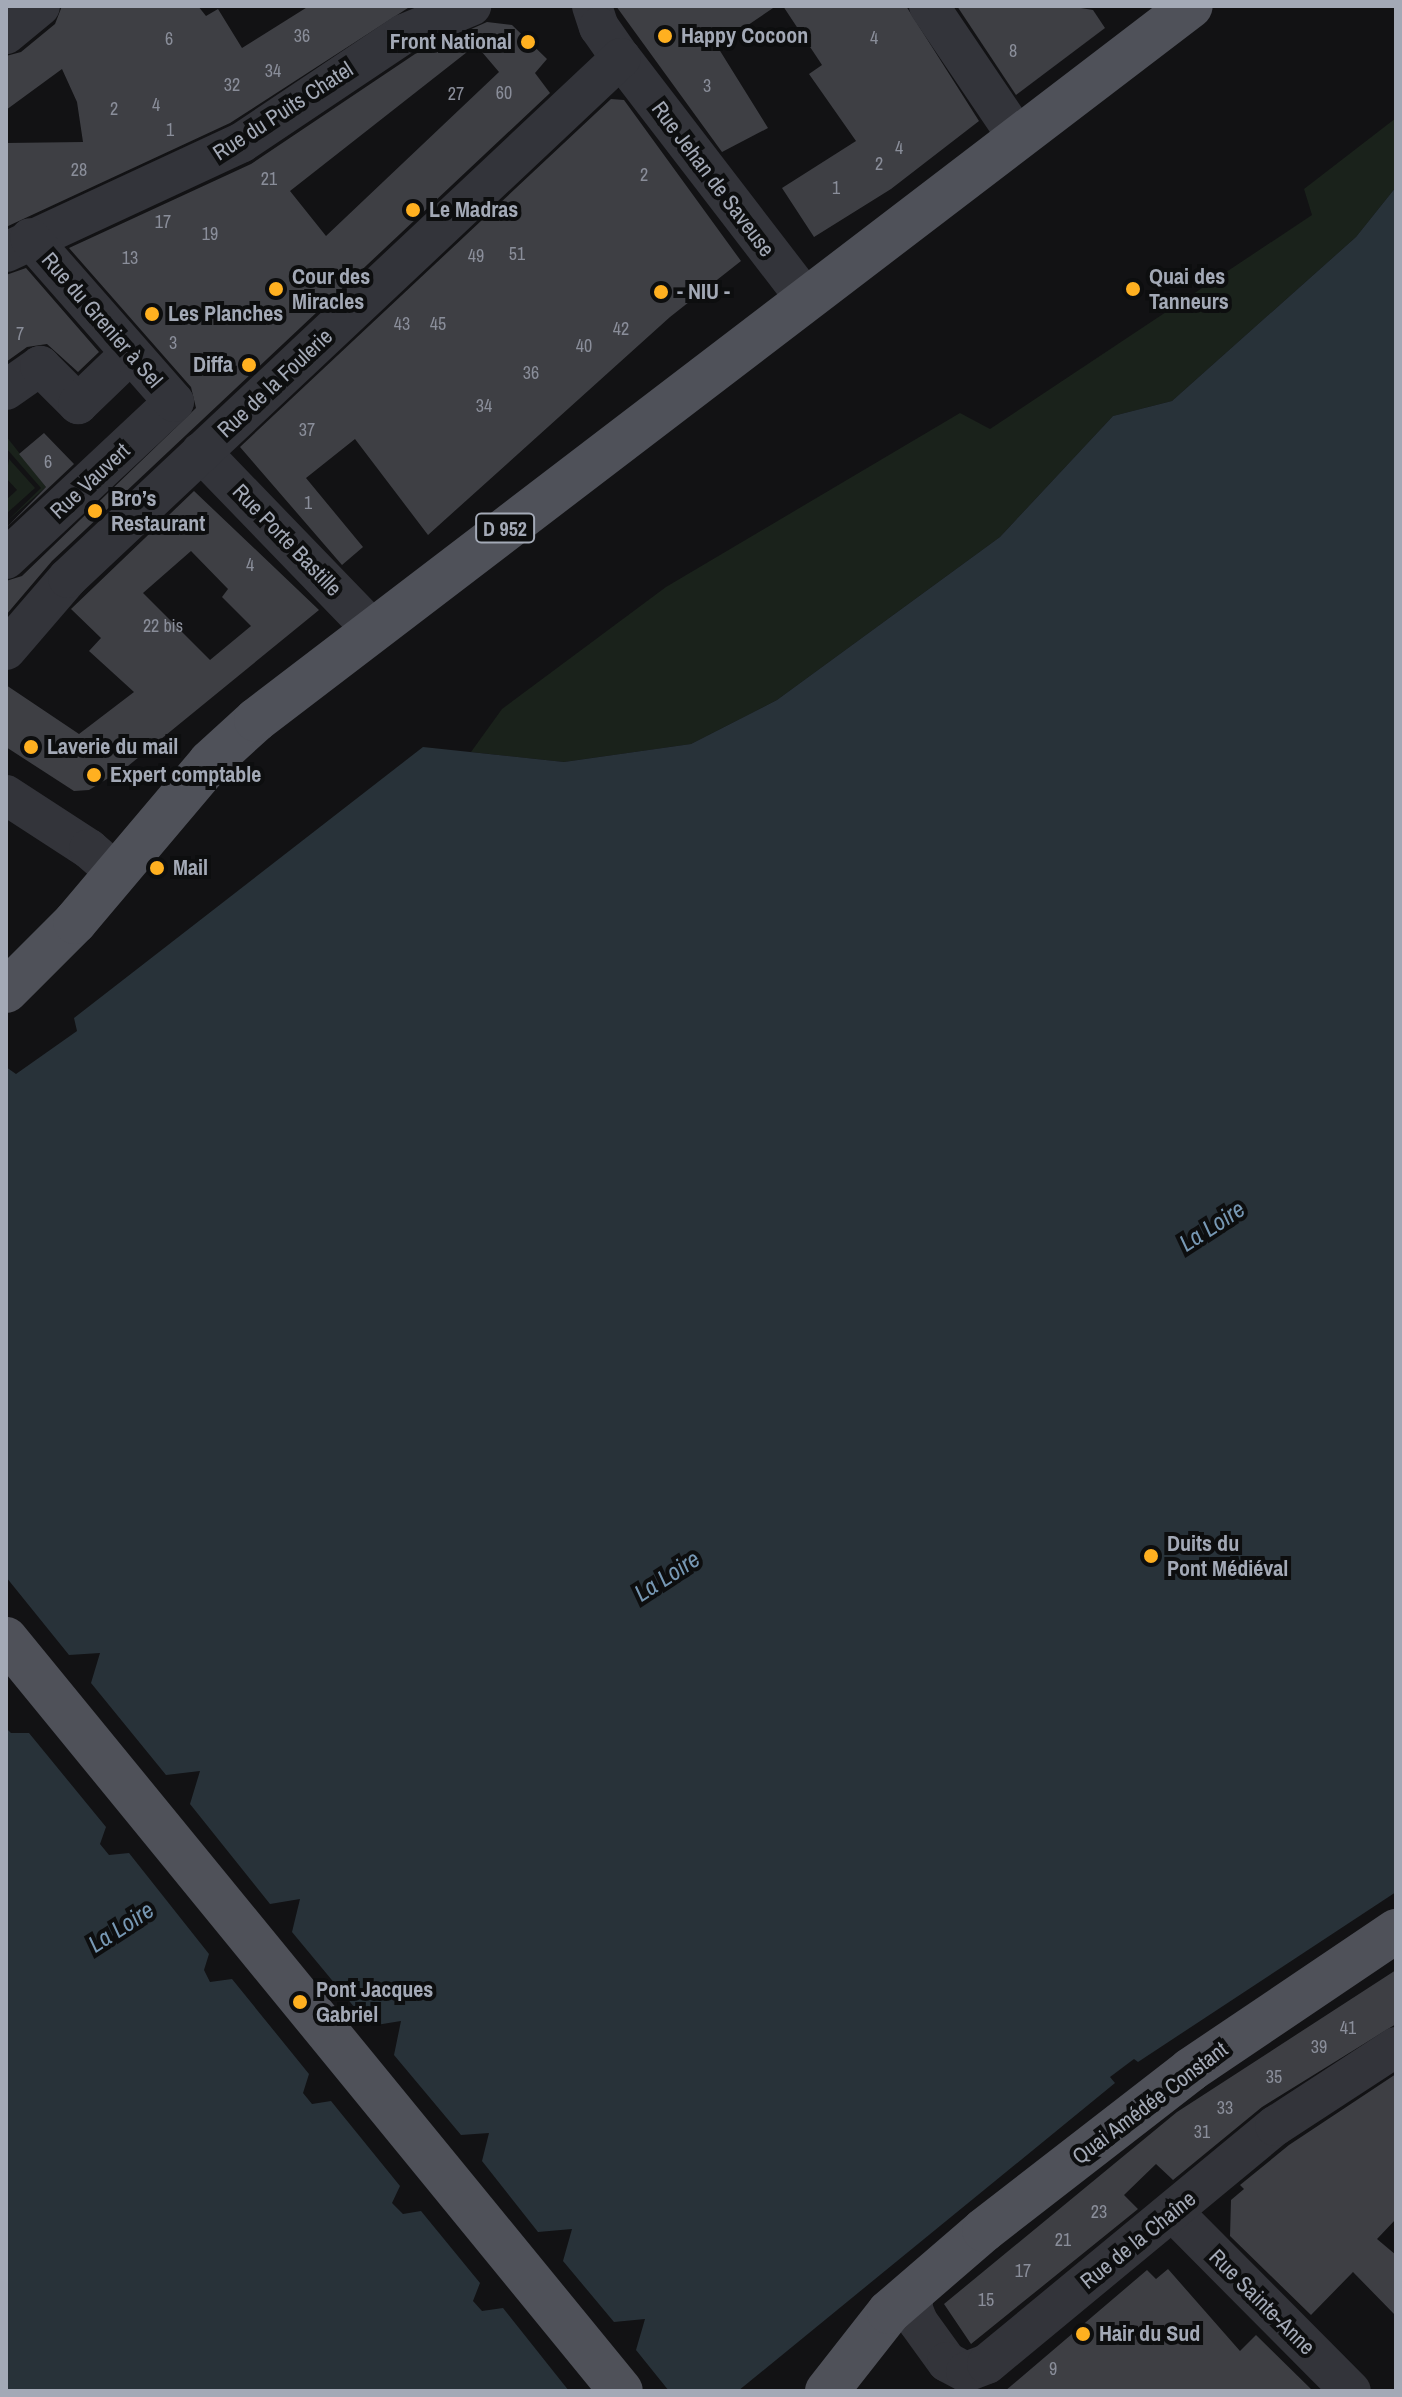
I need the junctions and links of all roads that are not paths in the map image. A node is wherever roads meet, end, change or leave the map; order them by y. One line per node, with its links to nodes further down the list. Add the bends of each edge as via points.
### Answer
1 (40, 6): 6 (street)
2 (471, 6): 9 (street, Rue du Puits Chatel, via 404,34 241,143)
3 (592, 6): 7 (street, Rue Jehan de Saveuse)
4 (929, 6): 8 (street)
5 (1191, 6): 8 (main road, D 952)
6 (6, 34)
7 (621, 58): 10 (street, Rue Jehan de Saveuse); 14 (street, Rue de la Foulerie)
8 (1018, 138): 10 (main road, D 952)
9 (18, 245): 11 (street, Rue du Grenier à Sel)
10 (806, 299): 16 (main road, D 952)
11 (130, 354): 12 (street, via 78,404 40,366); 13 (street, Rue du Grenier à Sel)
12 (6, 390)
13 (174, 402): 15 (street, Rue Vauvert)
14 (201, 452): 16 (street, Rue Porte Bastille); 17 (street, Rue de la Foulerie, via 68,578)
15 (6, 559)
16 (372, 629): 19 (main road, D 952, via 210,762)
17 (6, 650)
18 (6, 795): 19 (street)
19 (115, 872): 20 (main road, D 952, via 32,970)
20 (6, 991)
21 (6, 1639): 26 (main road)
22 (1396, 1931): 25 (main road, Quai Amédée Constant, via 1190,2070)
23 (1396, 2047): 24 (street, Rue de la Chaîne, via 1275,2126)
24 (1174, 2213): 25 (street, Rue de la Chaîne, via 987,2364 966,2372 947,2362 918,2322 912,2307); 28 (street, Rue Sainte-Anne)
25 (915, 2289): 27 (main road, Quai Amédée Constant, via 864,2340)
26 (621, 2391)
27 (827, 2391)
28 (1351, 2391)

